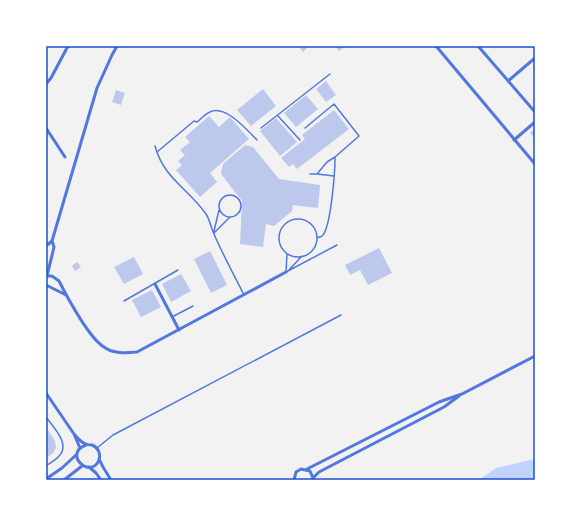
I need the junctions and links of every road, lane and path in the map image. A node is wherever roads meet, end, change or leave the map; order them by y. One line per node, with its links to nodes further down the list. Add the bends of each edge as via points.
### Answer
1 (68, 46): 8 (street)
2 (117, 46): 30 (street, via 97,88)
3 (436, 46): 17 (street)
4 (478, 46): 7 (street)
5 (535, 58): 7 (street)
6 (330, 74): 10 (lane)
7 (508, 81): 9 (street)
8 (46, 84)
9 (535, 112)
10 (278, 116): 13 (lane); 16 (lane)
11 (535, 122): 17 (street)
12 (46, 128): 20 (street)
13 (261, 128)
14 (305, 128): 21 (lane, via 334,104 360,136)
15 (257, 140): 19 (lane, via 240,123 218,110 211,111 197,122 194,121)
16 (300, 140)
17 (514, 140): 22 (street)
18 (155, 146): 19 (lane)
19 (157, 152): 28 (lane, via 167,172 207,215)
20 (65, 157)
21 (335, 157): 24 (lane); 25 (lane)
22 (535, 164)
23 (310, 174): 24 (lane)
24 (317, 174): 25 (lane)
25 (334, 176): 29 (lane, via 326,230 323,236)
26 (219, 209): 27 (lane, via 225,216); 27 (lane, via 219,202 225,196 232,195 238,198 240,209 236,215); 28 (lane)
27 (230, 217): 28 (lane)
28 (214, 233): 40 (lane)
29 (316, 238): 33 (lane, via 315,230 305,220 287,222 279,237 280,244); 34 (lane, via 313,249)
30 (52, 240): 32 (street); 37 (street, via 54,246)
31 (337, 245): 36 (lane)
32 (46, 246)
33 (287, 253): 34 (lane); 36 (lane)
34 (302, 256): 36 (lane)
35 (178, 270): 39 (lane)
36 (286, 272): 40 (street)
37 (47, 275): 38 (street); 41 (street, via 59,281)
38 (46, 284): 41 (street)
39 (155, 284): 42 (lane); 45 (street)
40 (244, 295): 46 (street)
41 (67, 296): 46 (street, via 93,336 104,348 120,353 137,352)
42 (124, 301)
43 (193, 306): 45 (lane)
44 (341, 315): 54 (lane, via 113,435)
45 (172, 317): 46 (street)
46 (179, 330)
47 (535, 356): 48 (street)
48 (462, 394): 60 (street, via 440,402); 63 (street, via 444,407 319,472)
49 (47, 396): 51 (street)
50 (46, 417): 57 (lane, via 64,446 60,456)
51 (74, 434): 52 (street); 53 (street)
52 (86, 445): 53 (street); 54 (street)
53 (80, 448): 55 (street)
54 (96, 448): 56 (street, via 99,451)
55 (77, 454): 58 (street); 61 (street)
56 (99, 459): 59 (street); 66 (street)
57 (46, 466)
58 (82, 466): 59 (street); 64 (street)
59 (89, 468): 65 (street)
60 (307, 469): 62 (street, via 298,470); 63 (street, via 312,473)
61 (46, 479)
62 (294, 479): 67 (street)
63 (313, 479)
64 (64, 480)
65 (101, 480)
66 (110, 480)
67 (288, 480)

